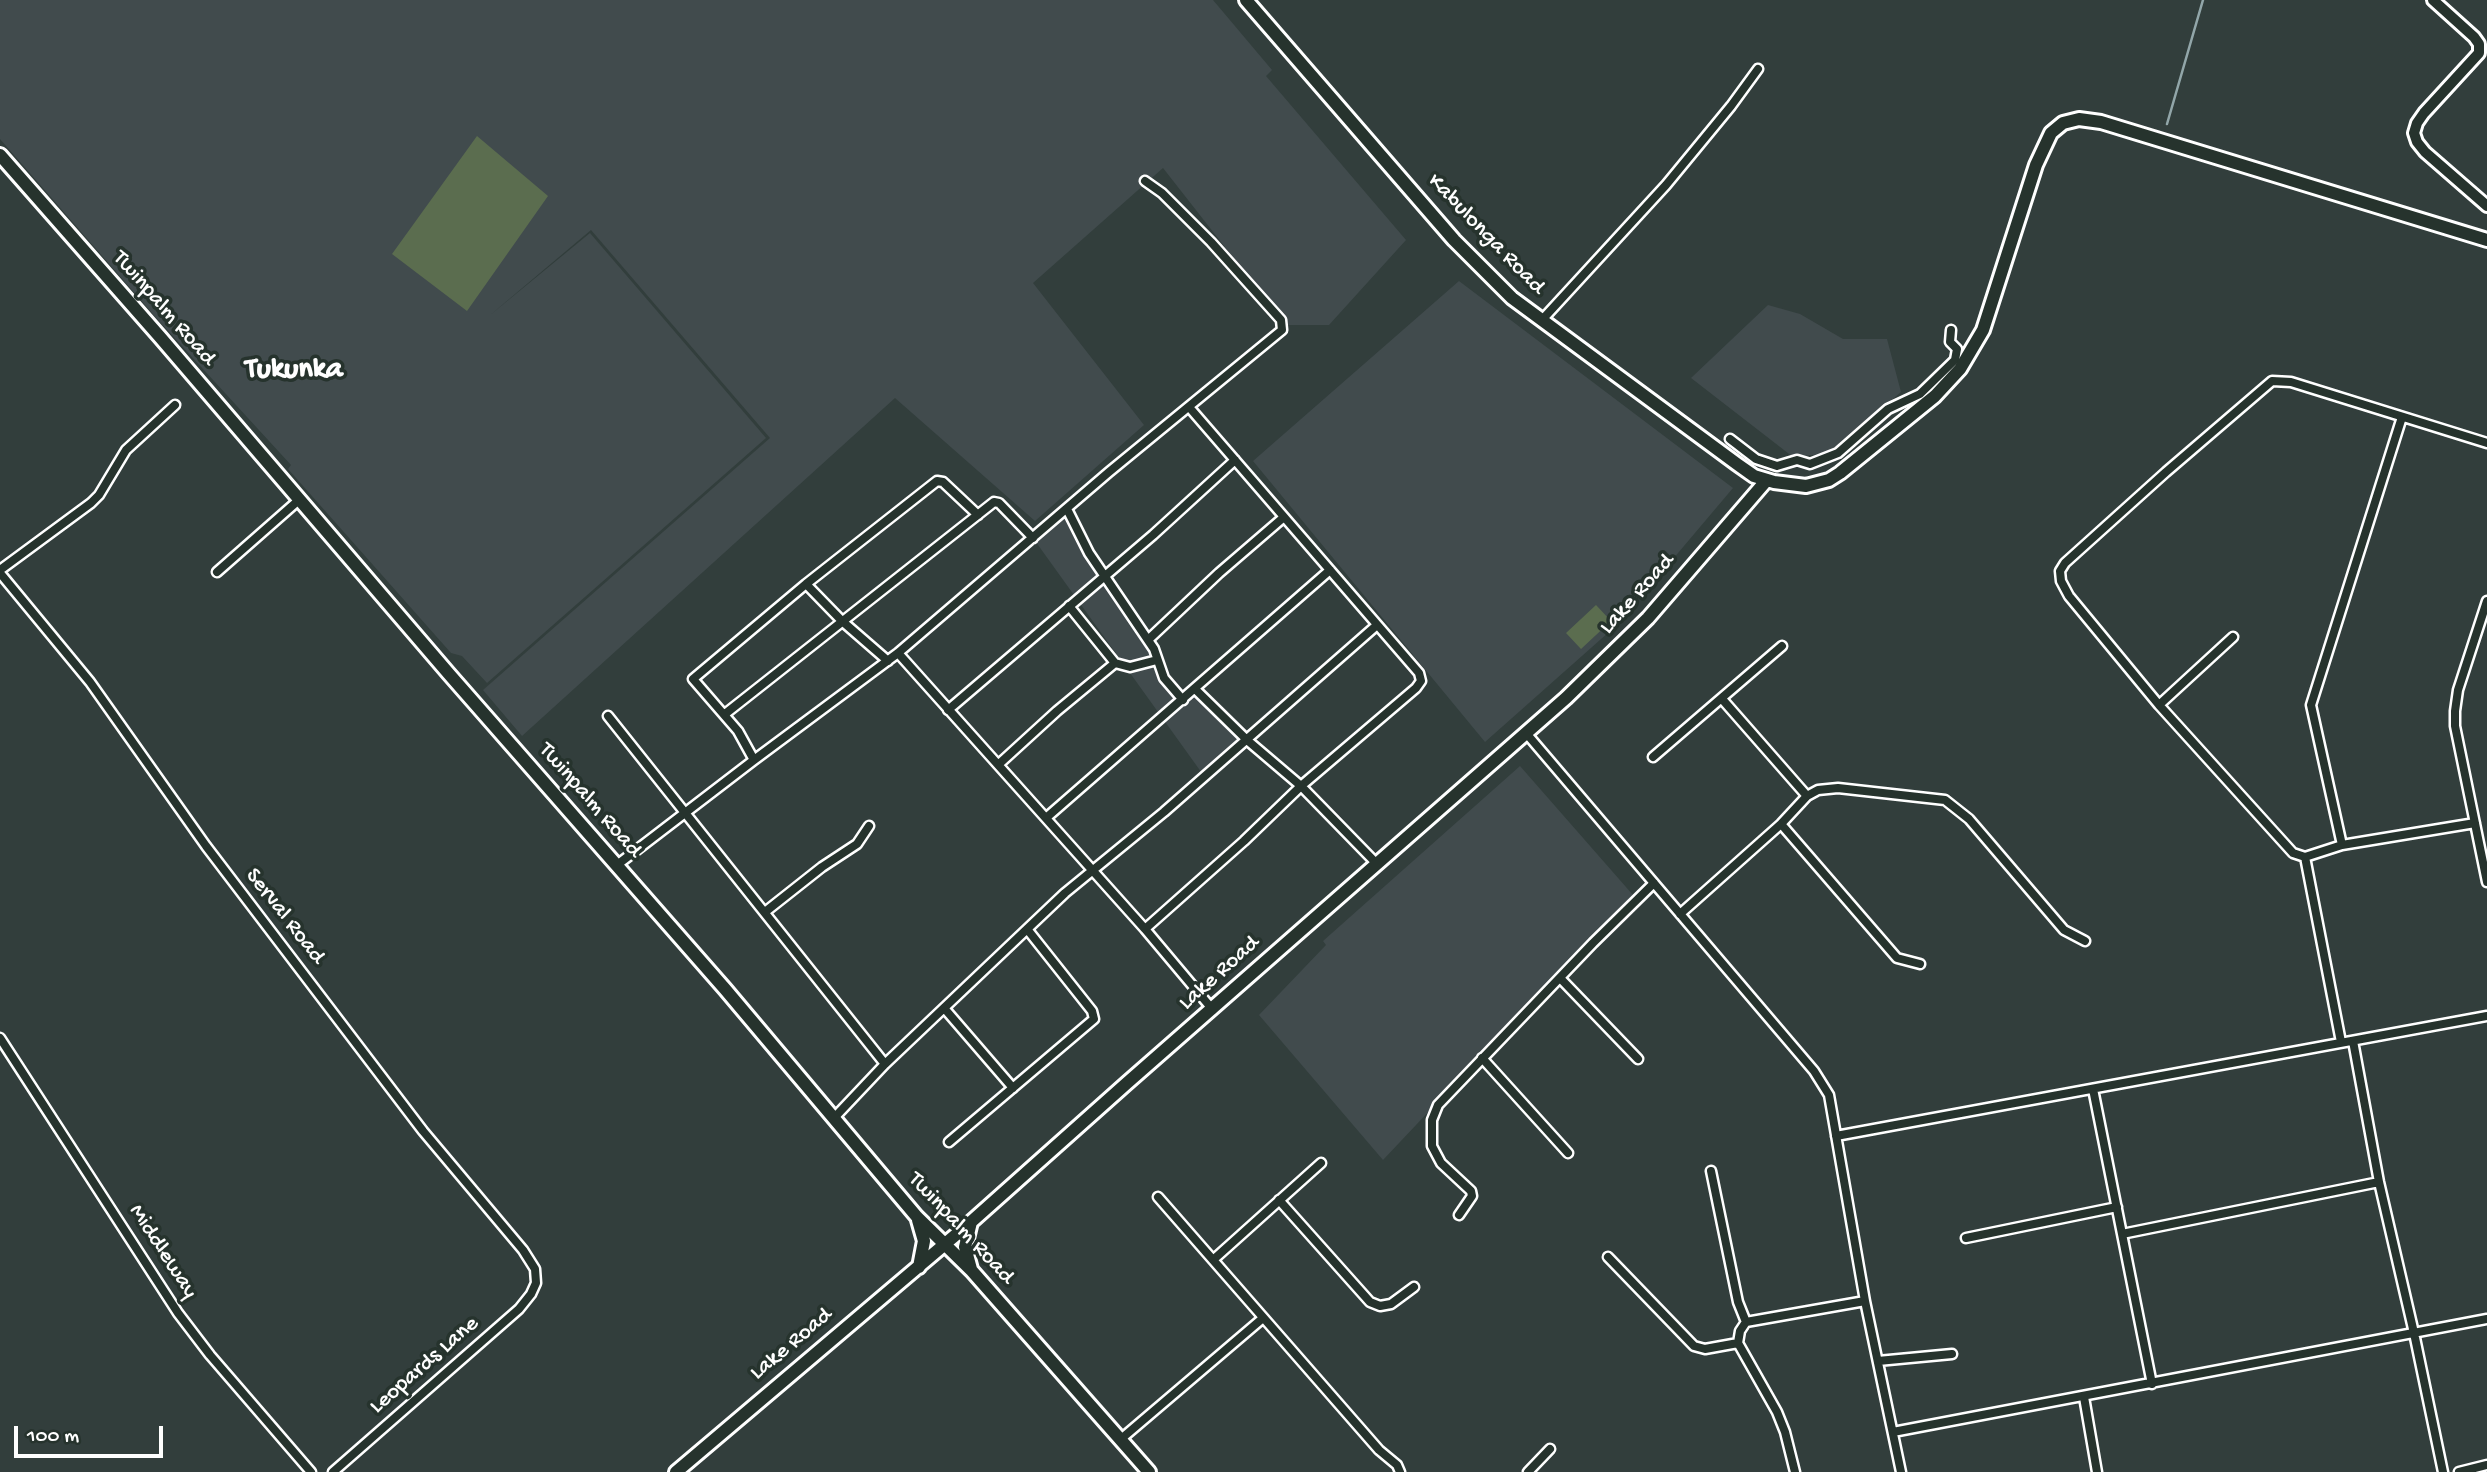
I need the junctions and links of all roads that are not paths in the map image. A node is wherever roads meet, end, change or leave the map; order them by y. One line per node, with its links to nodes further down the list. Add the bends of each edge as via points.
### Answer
1 (1246, 0): 9 (main road, Kabulonga Road, via 1454,240)
2 (2433, 0): 3 (street)
3 (2483, 49): 7 (street, via 2424,113 2414,133 2425,152)
4 (1758, 69): 9 (street, via 1666,185)
5 (0, 155): 18 (main road, Twinpalm Road)
6 (1144, 181): 12 (street, via 1173,203 1283,324 1278,335)
7 (2487, 206)
8 (2487, 240): 17 (main road, via 2101,122 2079,119 2063,123 2051,133 2036,165 1983,330 1960,369 1935,396 1829,480 1806,486)
9 (1541, 321): 17 (main road, Kabulonga Road)
10 (1951, 330): 14 (street, via 1955,360 1920,394 1888,409 1838,453 1810,464 1797,460 1777,466 1756,459)
11 (175, 405): 24 (street, via 126,450 91,503)
12 (1189, 407): 16 (street); 19 (street)
13 (2402, 417): 15 (street); 42 (street, via 2291,382 2272,381 2065,563 2061,581 2069,596); 58 (street, via 2311,705)
14 (1730, 439)
15 (2487, 443)
16 (1235, 460): 21 (street); 26 (street)
17 (1766, 481): 46 (main road, Lake Road, via 1608,660)
18 (300, 499): 25 (street); 61 (main road, Twinpalm Road)
19 (1068, 509): 22 (street); 26 (street)
20 (978, 514): 22 (street, via 996,502); 27 (street, via 937,481); 30 (street)
21 (1284, 517): 23 (street); 33 (street)
22 (1033, 538): 35 (street)
23 (1330, 570): 31 (street); 39 (street)
24 (0, 572): 103 (street, Serval Road, via 90,682 206,846 423,1131 523,1250 535,1269)
25 (217, 572)
26 (1104, 576): 29 (street); 33 (street)
27 (806, 584): 30 (street); 44 (street, via 693,679)
28 (2487, 601): 55 (street, via 2455,711)
29 (1069, 606): 38 (street); 43 (street)
30 (842, 621): 36 (street); 44 (street)
31 (1377, 625): 47 (street); 51 (street, via 1419,673 1420,684)
32 (2233, 637): 42 (street)
33 (1149, 639): 37 (street)
34 (1782, 646): 40 (street)
35 (898, 653): 36 (street); 43 (street)
36 (888, 660): 49 (street)
37 (1157, 660): 38 (street, via 1130,667); 41 (street, via 1164,678)
38 (1115, 663): 50 (street)
39 (1195, 689): 41 (street); 47 (street)
40 (1722, 699): 48 (street); 52 (street)
41 (1183, 700): 54 (street)
42 (2159, 705): 59 (street, via 2286,846)
43 (948, 710): 50 (street)
44 (725, 714): 49 (street)
45 (608, 716): 53 (street)
46 (1526, 733): 60 (main road, Lake Road); 64 (street)
47 (1247, 740): 51 (street); 62 (street)
48 (1653, 757)
49 (754, 760): 53 (street)
50 (999, 764): 54 (street)
51 (1301, 786): 60 (street); 68 (street)
52 (1807, 796): 56 (street); 69 (street, via 1838,788 1945,800 1969,819 2064,930)
53 (685, 813): 61 (street); 65 (street)
54 (1046, 818): 62 (street)
55 (2475, 823): 58 (street); 63 (street)
56 (1781, 824): 66 (street); 70 (street, via 1897,958)
57 (869, 826): 65 (street, via 856,844)
58 (2342, 845): 59 (street)
59 (2305, 857): 77 (street)
60 (1377, 864): 73 (main road, Lake Road)
61 (617, 865): 83 (main road, Twinpalm Road)
62 (1094, 871): 67 (street); 68 (street)
63 (2487, 882)
64 (1654, 883): 66 (street); 71 (street)
65 (765, 912): 80 (street)
66 (1680, 914): 84 (street, via 1814,1071 1829,1095)
67 (1027, 929): 72 (street); 81 (street, via 1095,1016)
68 (1145, 929): 73 (street)
69 (2085, 941)
70 (1920, 964)
71 (1560, 978): 78 (street); 79 (street)
72 (944, 1008): 80 (street); 81 (street)
73 (1213, 1010): 95 (main road, Lake Road)
74 (2487, 1016): 76 (street)
75 (0, 1038): 119 (street, Middleway, via 178,1313)
76 (2353, 1041): 77 (street); 89 (street)
77 (2341, 1042): 82 (street)
78 (1482, 1058): 86 (street); 93 (street, via 1438,1105 1432,1120 1432,1146 1441,1163 1471,1191)
79 (1638, 1059)
80 (885, 1064): 83 (street)
81 (1013, 1088): 85 (street)
82 (2093, 1089): 84 (street); 92 (street)
83 (834, 1118): 94 (main road, Twinpalm Road)
84 (1836, 1136): 105 (street)
85 (949, 1142)
86 (1568, 1153)
87 (1321, 1163): 91 (street)
88 (1711, 1171): 108 (street)
89 (2379, 1182): 96 (street); 109 (street)
90 (1158, 1197): 100 (street)
91 (1279, 1200): 100 (street); 104 (street, via 1370,1302 1391,1304)
92 (2117, 1207): 96 (street); 97 (street)
93 (1459, 1215)
94 (917, 1217): 98 (main road, Twinpalm Road); 101 (main road, via 924,1241)
95 (971, 1222): 98 (main road, Lake Road); 102 (main road, via 965,1247)
96 (2122, 1234): 113 (street)
97 (1966, 1238)
98 (944, 1244): 101 (main road, Lake Road); 102 (main road, Twinpalm Road)
99 (1608, 1257): 110 (street, via 1694,1346 1705,1349)
100 (1213, 1260): 106 (street)
101 (919, 1267): 121 (main road, Lake Road)
102 (972, 1271): 116 (main road, Twinpalm Road)
103 (536, 1283): 120 (street, Leopards Lane, via 519,1309)
104 (1414, 1287)
105 (1865, 1301): 108 (street); 112 (street)
106 (1264, 1318): 116 (street); 123 (street)
107 (2487, 1319): 109 (street)
108 (1746, 1322): 110 (street)
109 (2414, 1333): 113 (street); 128 (street)
110 (1738, 1343): 125 (street, via 1777,1412)
111 (1952, 1354): 112 (street)
112 (1878, 1362): 115 (street)
113 (2152, 1384): 114 (street)
114 (2084, 1397): 115 (street); 127 (street)
115 (1894, 1432): 126 (street)
116 (1121, 1439): 122 (main road, Twinpalm Road)
117 (1550, 1449): 124 (street)
118 (2487, 1465): 129 (street)
119 (311, 1472)
120 (332, 1472)
121 (676, 1472)
122 (1149, 1472)
123 (1400, 1472)
124 (1528, 1472)
125 (1795, 1472)
126 (1901, 1472)
127 (2097, 1472)
128 (2443, 1472)
129 (2459, 1472)

